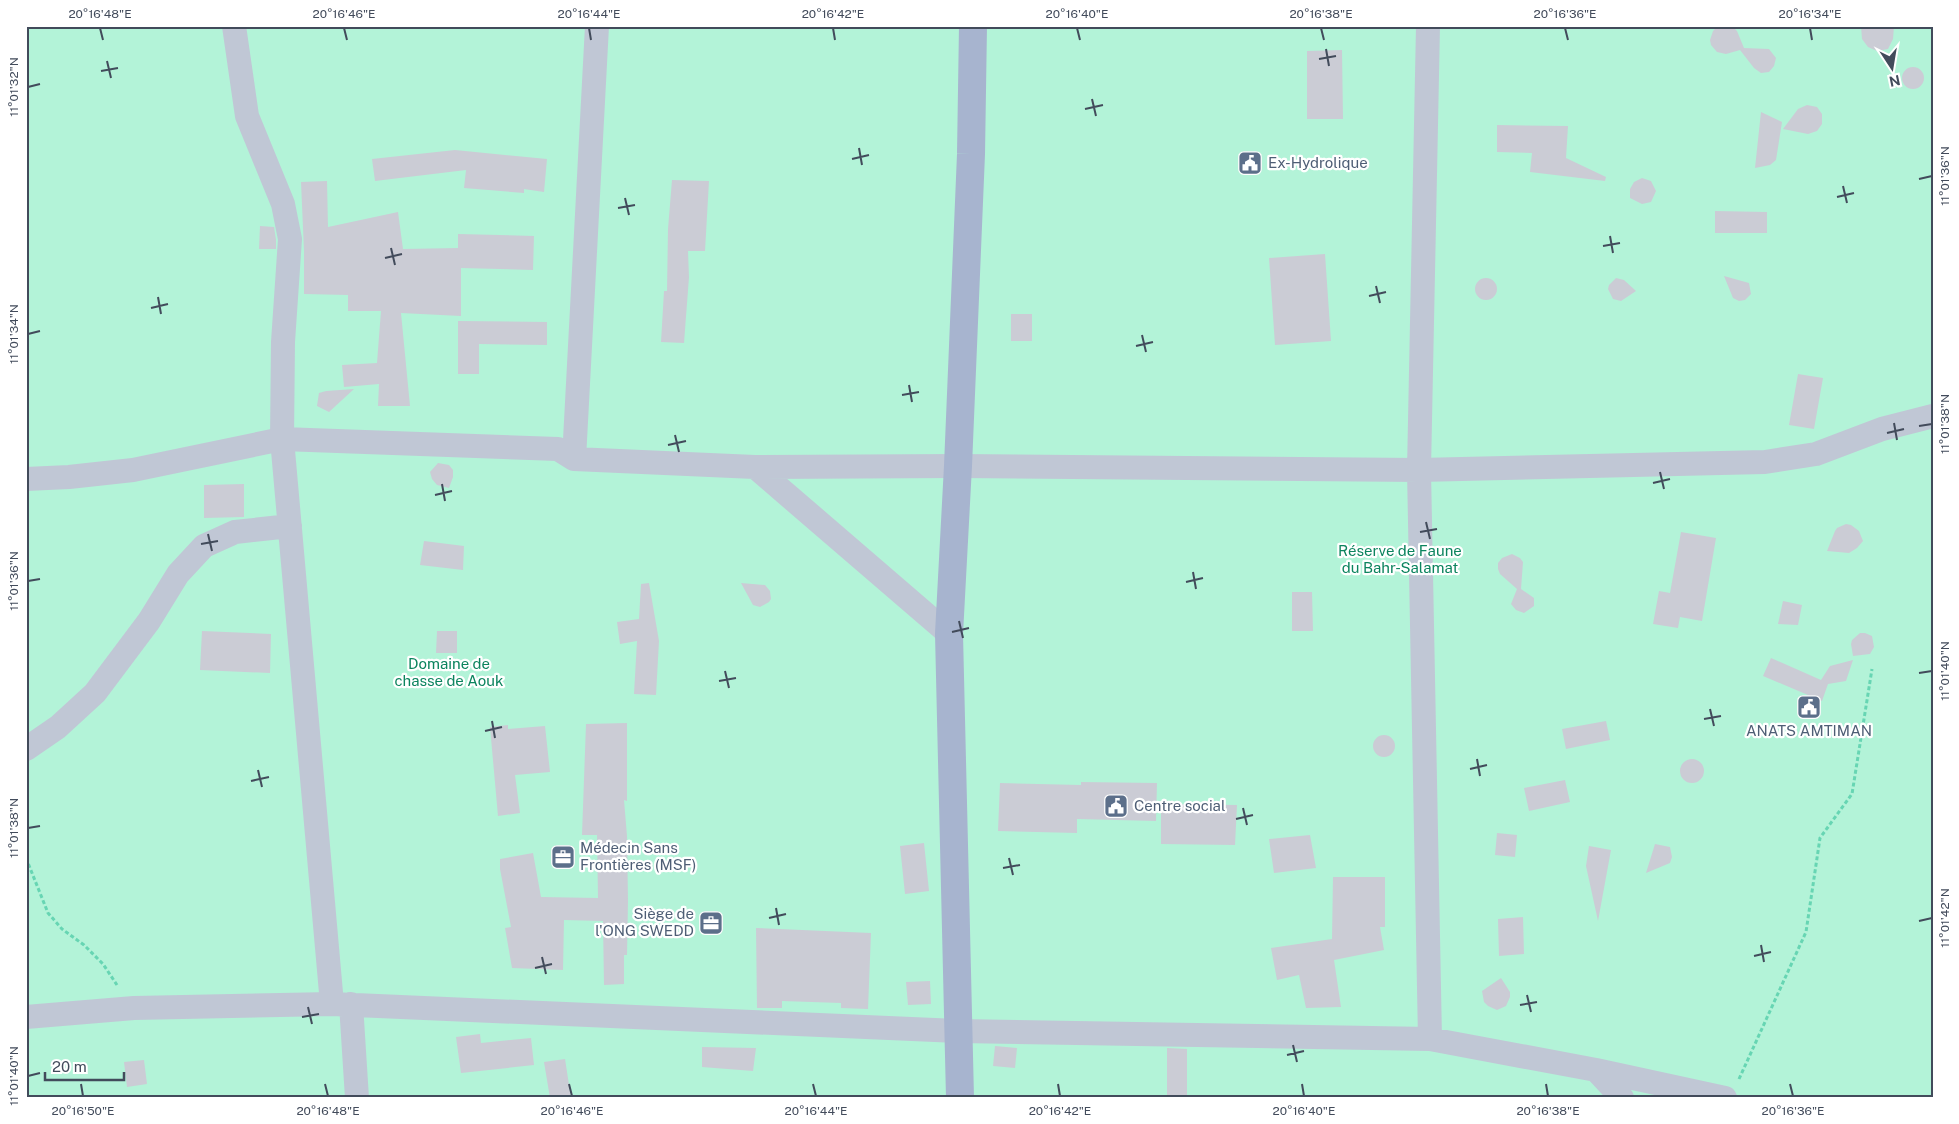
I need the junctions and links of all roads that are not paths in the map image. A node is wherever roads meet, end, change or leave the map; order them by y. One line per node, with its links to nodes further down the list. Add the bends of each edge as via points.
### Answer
1 (234, 26): 6 (street, via 247,116 283,204 290,239 283,342)
2 (597, 26): 7 (street)
3 (973, 26): 8 (main road)
4 (1428, 26): 10 (street)
5 (1933, 416): 10 (street, via 1882,429 1816,454 1765,462)
6 (282, 439): 7 (street, via 558,449); 11 (street, via 133,470); 12 (street)
7 (574, 459): 9 (street)
8 (958, 466): 9 (street); 10 (street); 13 (main road)
9 (755, 467): 13 (street)
10 (1419, 470): 18 (street)
11 (26, 479)
12 (290, 526): 14 (street, via 235,532 204,546 178,574 149,621 95,693 58,728); 15 (street)
13 (949, 634): 17 (main road)
14 (26, 749)
15 (341, 1004): 16 (street, via 134,1008); 17 (street); 21 (street)
16 (26, 1017)
17 (958, 1031): 18 (street); 22 (main road)
18 (1430, 1039): 19 (street)
19 (1596, 1070): 20 (street); 23 (street)
20 (1732, 1089)
21 (357, 1098)
22 (960, 1098)
23 (1622, 1098)

